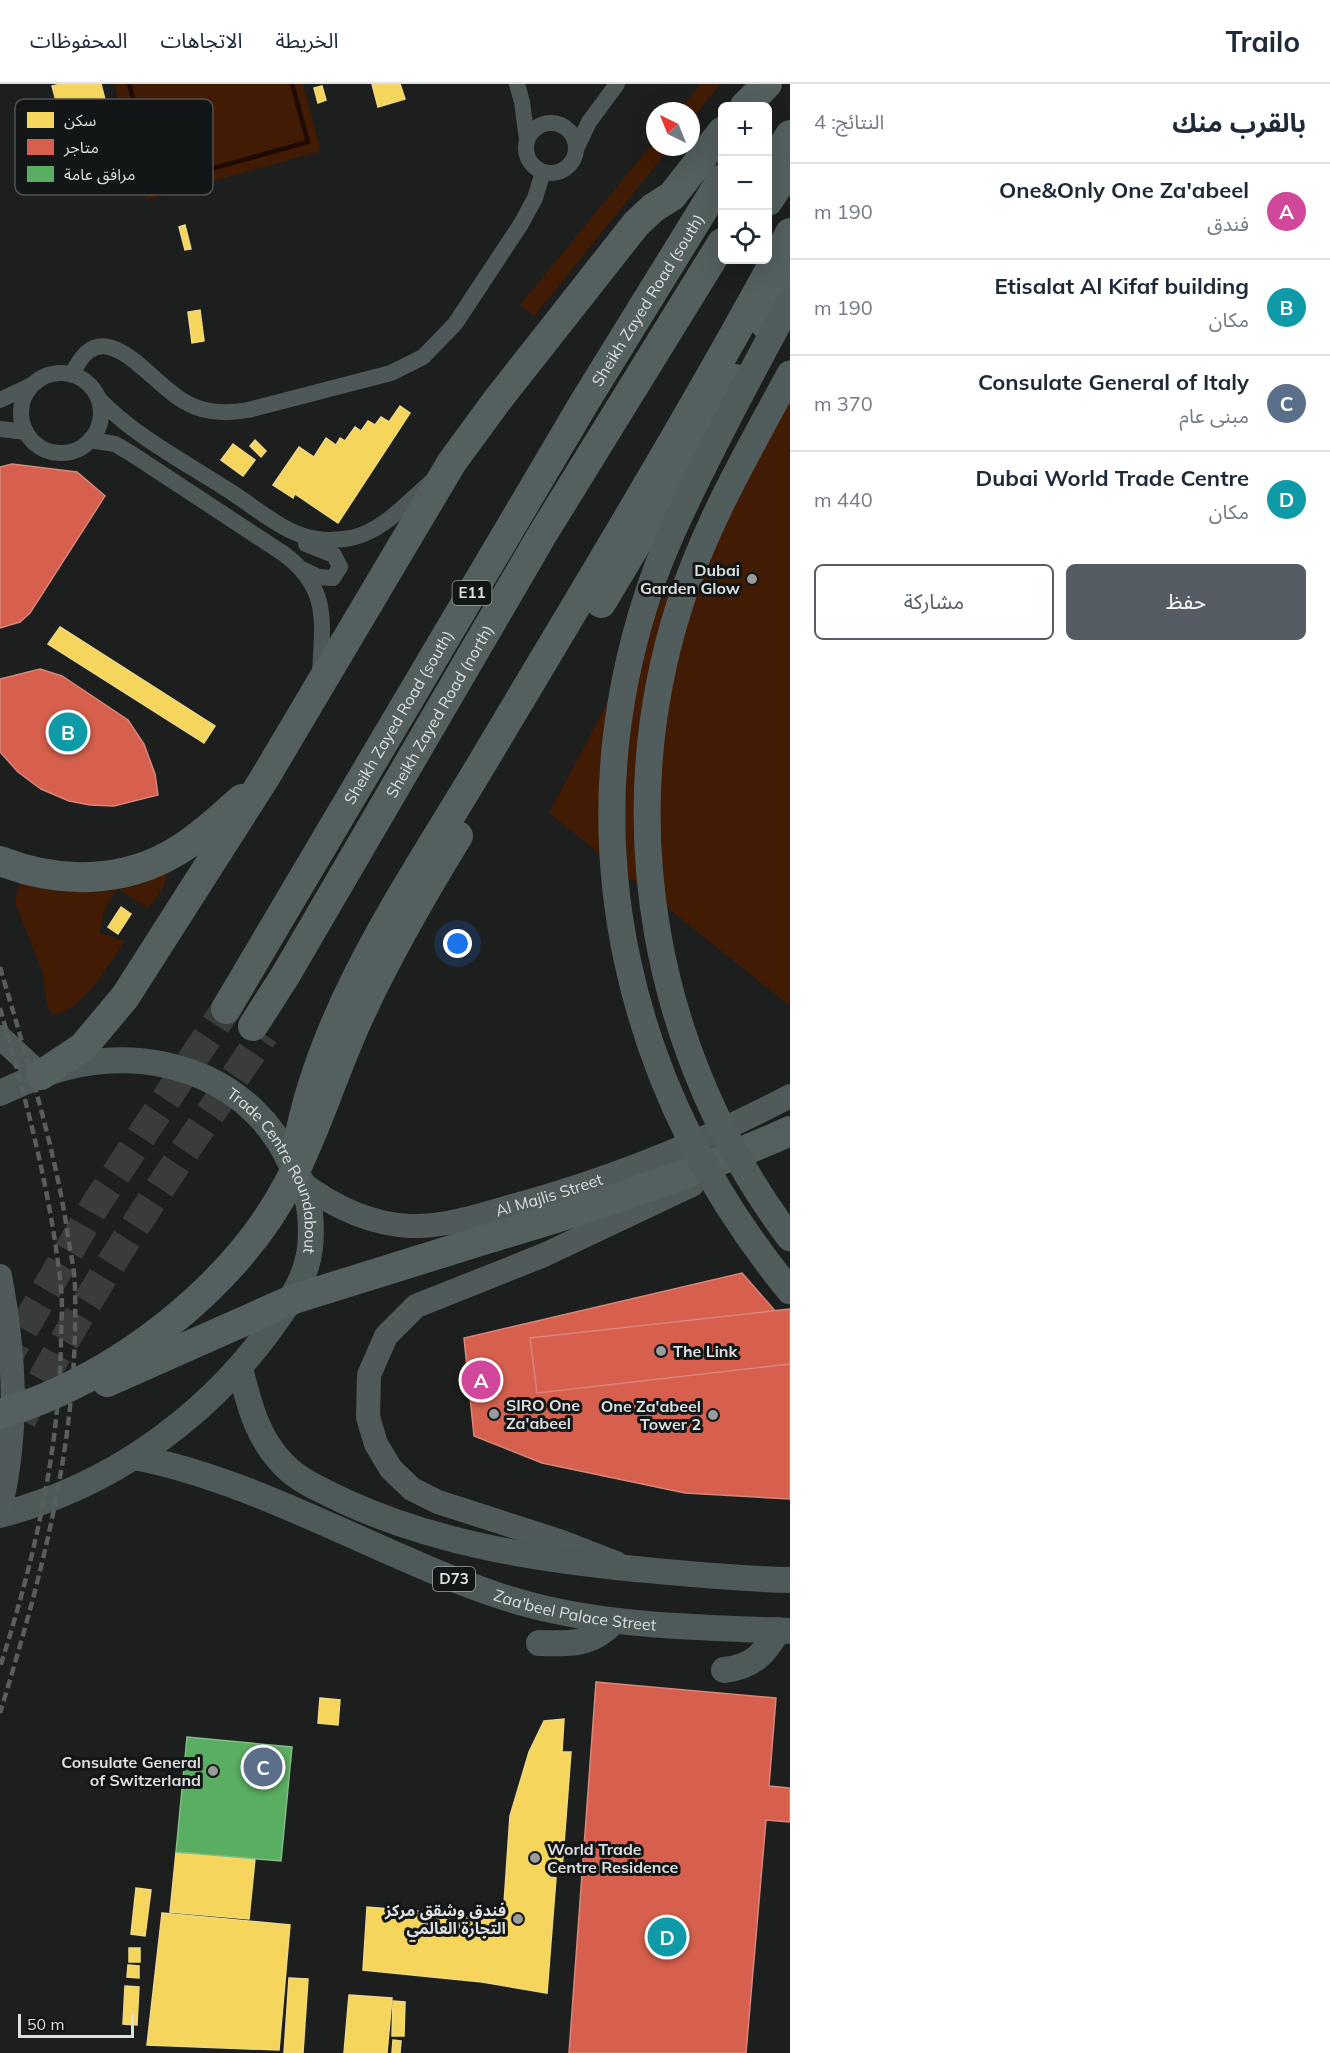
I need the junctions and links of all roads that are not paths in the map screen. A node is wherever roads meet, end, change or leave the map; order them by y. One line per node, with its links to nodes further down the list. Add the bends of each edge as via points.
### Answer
1 (517, 84): 5 (street)
2 (617, 84): 8 (street)
3 (767, 84): 6 (highway)
4 (774, 84): 7 (highway)
5 (522, 102): 9 (street); 13 (street)
6 (749, 102)
7 (765, 102)
8 (594, 114): 10 (street); 14 (street)
9 (543, 124): 10 (street); 13 (street)
10 (563, 126): 14 (street, via 572,133)
11 (790, 135): 15 (highway)
12 (718, 138): 33 (highway, via 672,196 636,224)
13 (527, 140): 17 (street, via 530,162)
14 (576, 149): 17 (street, via 565,168 555,173)
15 (772, 164)
16 (790, 168): 19 (highway)
17 (543, 172): 26 (street, via 528,212 455,324 423,357 391,373 225,413 203,410 183,401 107,345 86,350)
18 (718, 187): 39 (highway, Sheikh Zayed Road (south) / E11, via 584,403)
19 (772, 195)
20 (790, 233): 46 (highway, via 697,400 360,972 319,1066 304,1114)
21 (718, 251): 22 (highway, Sheikh Zayed Road (north) / E11, via 542,535 285,976 258,1030 315,953 578,508)
22 (729, 264)
23 (790, 280): 51 (highway, bridge, via 667,495 383,966 300,1159 260,1229 199,1296 153,1335 76,1383)
24 (790, 302): 49 (highway, bridge, via 660,558 626,675 613,797 623,944 653,1057 681,1123 719,1193)
25 (790, 374): 47 (highway, bridge, via 707,536 680,604 655,711 646,824 657,938 682,1036 722,1130 757,1192)
26 (72, 375): 27 (street, via 44,377); 28 (street)
27 (32, 385): 29 (street); 31 (street, via 21,413)
28 (98, 398): 32 (street, via 100,420); 34 (street, via 135,429)
29 (0, 400)
30 (0, 429): 31 (street)
31 (26, 432): 32 (street, via 46,451 62,453 78,449)
32 (90, 440): 35 (street, via 115,444 132,453)
33 (453, 462): 34 (street, via 365,533 327,540); 36 (highway)
34 (287, 528): 35 (street, via 305,544 334,555 340,567 333,578 318,577)
35 (304, 570): 36 (street, via 321,605)
36 (320, 683): 37 (highway)
37 (264, 779): 38 (highway, via 191,842 128,872 69,878); 41 (highway, via 125,997 83,1047)
38 (0, 861)
39 (226, 1010)
40 (0, 1037): 41 (main road)
41 (41, 1075): 42 (main road, Trade Centre Roundabout); 46 (main road, Trade Centre Roundabout, via 79,1064 128,1059 183,1068 232,1092 254,1109 272,1130)
42 (0, 1092)
43 (790, 1096): 46 (main road, Al Majlis Street, via 639,1166 449,1224 384,1223 340,1208)
44 (790, 1131): 51 (highway, bridge, via 620,1198 294,1299 116,1378 54,1401)
45 (790, 1142): 57 (main road, via 544,1255 416,1306 394,1325 378,1348 369,1375 366,1403 371,1431 383,1457 401,1480 438,1502)
46 (298, 1176): 50 (main road, Trade Centre Roundabout, via 311,1233 305,1273 291,1301)
47 (790, 1238)
48 (0, 1276): 54 (main road, bridge, via 11,1343 14,1404)
49 (790, 1292)
50 (240, 1368): 52 (main road, Trade Centre Roundabout, via 178,1427); 53 (main road, D73, via 250,1407 266,1445 284,1466)
51 (10, 1411)
52 (135, 1457): 55 (main road, Trade Centre Roundabout, via 61,1495); 56 (main road, Zaa'beel Palace Street / D73, via 218,1478)
53 (332, 1495): 56 (main road); 57 (main road, D73, via 379,1517 476,1546)
54 (0, 1510)
55 (0, 1515)
56 (321, 1521): 59 (main road, Zaa'beel Palace Street / D73, via 453,1579 558,1612)
57 (629, 1568): 58 (main road, D73)
58 (790, 1580)
59 (612, 1622): 60 (main road, Zaa'beel Palace Street / D73); 61 (main road, via 603,1633 586,1641)
60 (784, 1630): 62 (main road, via 759,1658)
61 (539, 1643)
62 (724, 1670)

